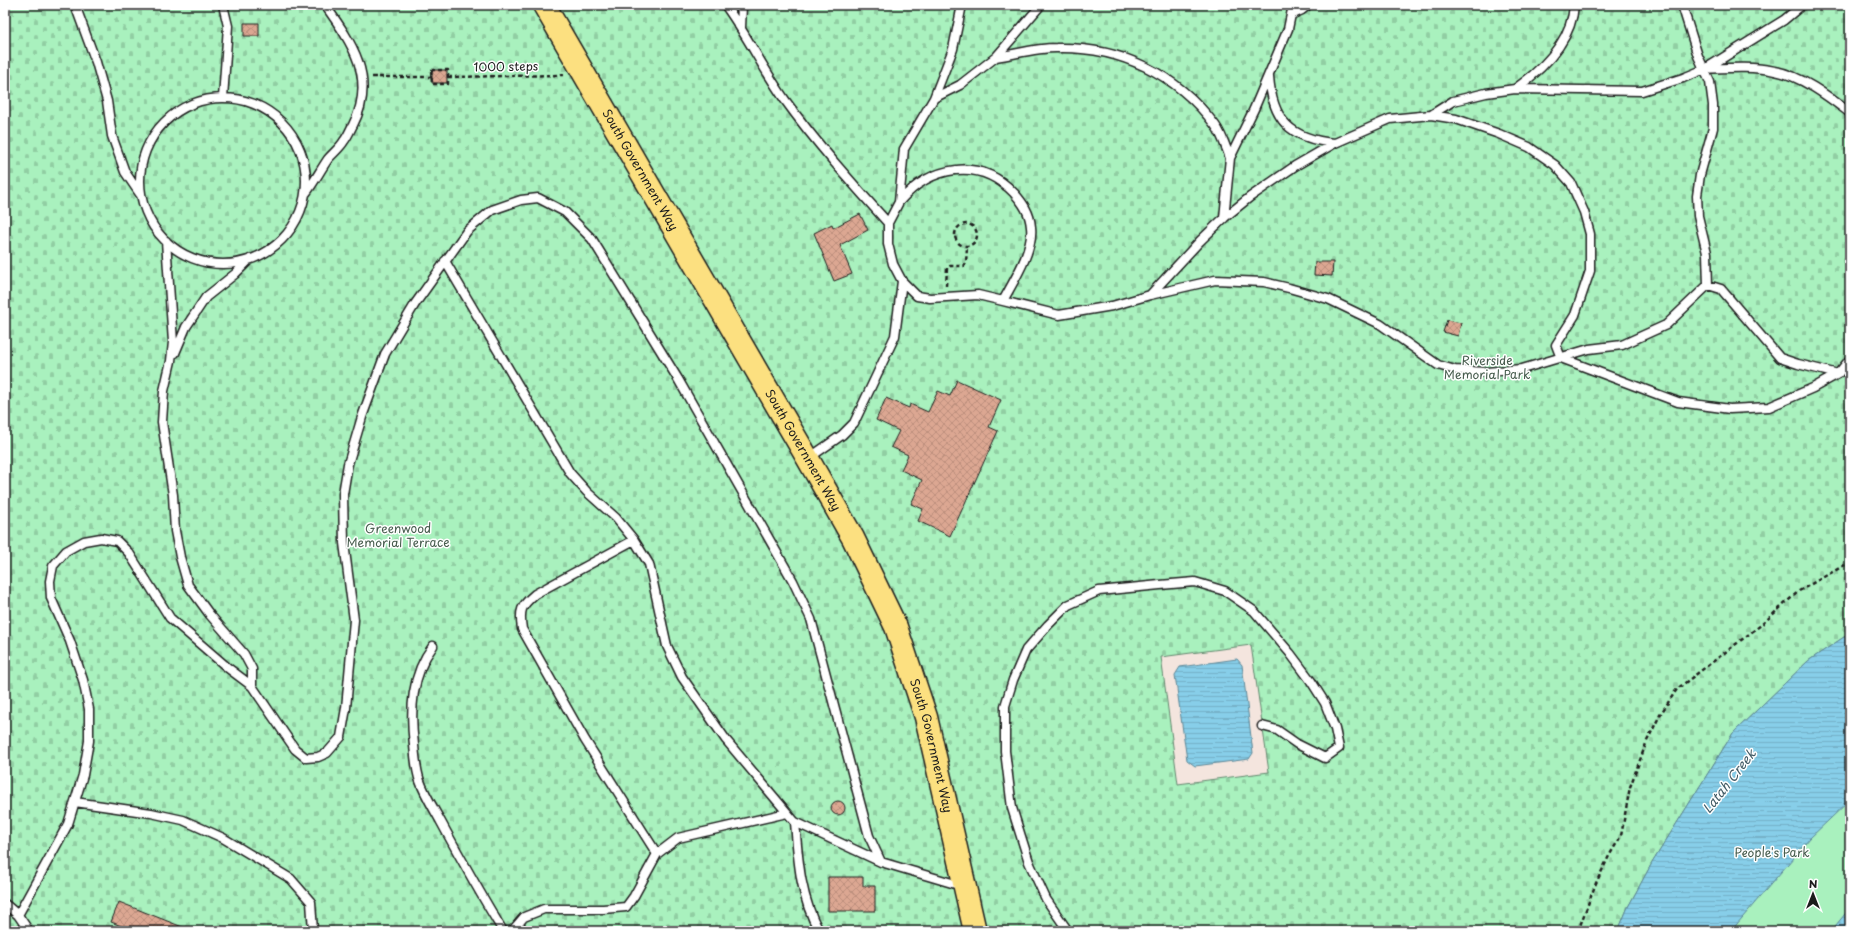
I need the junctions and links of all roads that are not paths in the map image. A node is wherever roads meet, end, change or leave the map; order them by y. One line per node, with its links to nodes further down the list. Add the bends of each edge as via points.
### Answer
1 (75, 5): 27 (lane, via 96,62 107,101 112,136 125,172)
2 (223, 5): 20 (lane, via 228,26)
3 (325, 5): 26 (lane, via 359,62 363,77 363,94 360,111 345,141 329,158)
4 (544, 5): 42 (main road, South Government Way)
5 (725, 5): 15 (lane)
6 (742, 5): 15 (lane)
7 (962, 5): 21 (lane, via 953,49)
8 (1041, 5): 16 (lane)
9 (1293, 5): 14 (lane)
10 (1308, 5): 14 (lane)
11 (1574, 5): 19 (lane, via 1566,35 1550,59 1537,74)
12 (1682, 5): 17 (lane, via 1698,56)
13 (1802, 5): 17 (lane, via 1784,20)
14 (1290, 15): 18 (lane, via 1288,29)
15 (741, 28): 30 (lane, via 785,99 827,154)
16 (996, 57): 21 (lane, via 960,85); 25 (lane, via 1056,48 1108,52 1133,61 1164,76 1192,100 1216,126)
17 (1705, 69): 19 (lane, via 1642,91); 22 (lane, via 1776,71 1810,85); 35 (lane, via 1710,82 1713,128 1697,196 1698,216 1707,253)
18 (1269, 73): 24 (lane, via 1270,95 1275,110 1285,124 1301,135 1319,142); 25 (lane)
19 (1515, 89): 23 (lane, via 1453,100)
20 (223, 98): 26 (lane, via 237,99 265,109 288,128 296,140 306,169); 27 (lane, via 198,102 180,110 164,122 152,138 144,156 140,175)
21 (934, 98): 28 (lane, via 904,149)
22 (1850, 112)
23 (1431, 115): 24 (lane, via 1390,119); 38 (lane, via 1456,119 1529,147 1555,165 1571,183 1584,212 1590,234 1590,271 1575,315 1556,345)
24 (1335, 143): 29 (lane, via 1295,166)
25 (1230, 158): 29 (lane)
26 (305, 193): 32 (lane, via 300,213 284,238 273,248)
27 (141, 194): 31 (lane, via 147,214)
28 (899, 202): 30 (lane); 37 (lane, via 927,178 946,171 968,169 989,174 1007,186 1025,205 1032,228 1029,245)
29 (1224, 218): 36 (lane)
30 (888, 223): 34 (lane, via 888,244 893,264)
31 (166, 241): 32 (lane, via 188,256 206,262 226,264); 40 (lane, via 173,334)
32 (250, 259): 40 (lane, via 206,297 186,327)
33 (446, 261): 43 (lane, via 570,473 616,518); 45 (lane, via 415,304 385,354 348,464 343,494 344,543 354,620 341,737 327,753 306,758 295,749); 51 (lane, via 467,231 492,210 521,200 538,198 565,212 592,239 678,379 793,581 811,619 868,836)
34 (902, 281): 37 (lane, via 917,296 930,298 978,295); 42 (lane, via 896,336 854,424)
35 (1708, 285): 38 (lane, via 1666,325 1622,345 1589,349); 41 (lane, via 1720,289 1780,358)
36 (1150, 295): 37 (lane, via 1112,306 1059,315); 38 (lane, via 1215,280 1264,282 1328,299 1380,324 1438,365 1455,370 1486,372 1522,369)
37 (1003, 301)
38 (1561, 358): 41 (lane, via 1678,402 1730,409 1769,407)
39 (1850, 359): 41 (lane)
40 (171, 361): 45 (lane, via 164,391 162,422 172,480 175,531 180,557 188,585 244,654 252,669)
41 (1838, 374)
42 (808, 459): 52 (main road, South Government Way, via 853,538 896,627 926,717)
43 (634, 540): 48 (lane, via 649,564 667,646 682,677 726,740); 50 (lane, via 535,594 523,604 520,617 522,629 585,740)
44 (433, 646): 57 (lane, via 425,657 412,701 412,730 420,782 468,874)
45 (252, 686): 47 (lane, via 170,618 129,553 117,541 101,538 84,541 66,551 52,566 51,598 70,641 83,680 89,709 89,741 83,775)
46 (1262, 726): 61 (lane, via 1277,730 1297,744 1326,758 1340,748 1326,703 1311,681 1254,612 1225,591 1195,582 1099,591 1068,605 1048,625 1026,650 1013,680 1005,706 1005,751 1012,808 1029,862 1046,899)
47 (74, 802): 54 (lane, via 68,824); 56 (lane, via 183,820 223,838 292,879 311,902)
48 (787, 813): 49 (lane); 50 (lane, via 678,838)
49 (794, 822): 51 (lane); 59 (lane, via 798,868 810,915)
50 (656, 854): 58 (lane, via 626,907 603,910 544,909 524,917)
51 (881, 862): 52 (lane)
52 (964, 887): 60 (main road, South Government Way)
53 (5, 904): 54 (lane)
54 (18, 915): 55 (lane)
55 (29, 931)
56 (313, 931)
57 (503, 931)
58 (512, 931)
59 (819, 931)
60 (975, 931)
61 (1068, 931)

